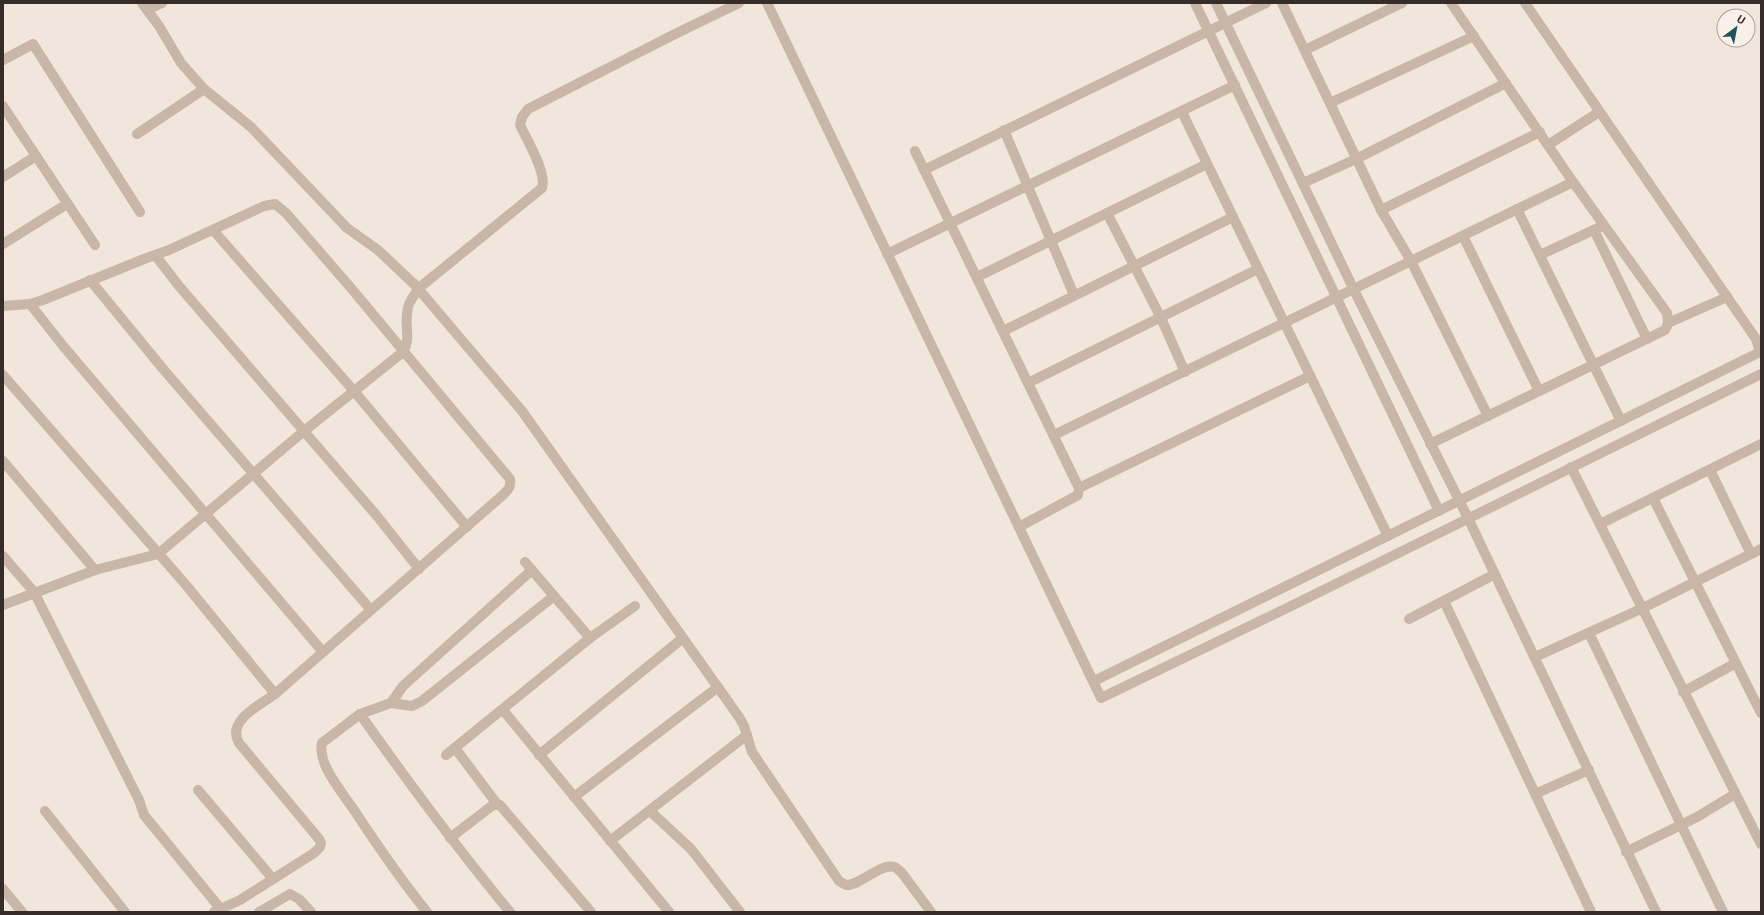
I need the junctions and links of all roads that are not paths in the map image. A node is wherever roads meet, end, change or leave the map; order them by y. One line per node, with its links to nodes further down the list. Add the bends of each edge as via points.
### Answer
1 (162, 3): 11 (street)
2 (739, 3): 59 (street, via 528,109 520,125 542,173 542,188)
3 (767, 3): 51 (street)
4 (1195, 3): 13 (street)
5 (1216, 3): 12 (street)
6 (1266, 3): 12 (street)
7 (1282, 3): 15 (street)
8 (1402, 3): 15 (street)
9 (1451, 3): 14 (street)
10 (1525, 3): 23 (street)
11 (144, 7): 19 (street, via 181,63)
12 (1226, 22): 13 (street); 35 (street)
13 (1209, 30): 18 (street); 24 (street)
14 (1474, 36): 17 (street); 20 (street)
15 (1305, 50): 20 (street)
16 (3, 60): 40 (street, via 33,44)
17 (1506, 83): 25 (street); 30 (street)
18 (1235, 84): 22 (street); 63 (street)
19 (204, 89): 26 (street); 59 (street, via 256,132 347,228 382,253)
20 (1330, 103): 30 (street)
21 (4, 109): 29 (street)
22 (1182, 112): 31 (street); 36 (street)
23 (1599, 112): 27 (street); 62 (street)
24 (1004, 130): 32 (street); 36 (street)
25 (1540, 132): 27 (street); 39 (street)
26 (137, 134)
27 (1548, 145): 34 (street)
28 (915, 150): 32 (street)
29 (36, 156): 33 (street); 37 (street)
30 (1356, 158): 35 (street); 39 (street)
31 (1207, 164): 41 (street); 42 (street)
32 (924, 170): 43 (street)
33 (3, 177)
34 (1573, 182): 38 (street); 44 (street)
35 (1303, 183): 60 (street)
36 (1028, 186): 43 (street); 48 (street)
37 (67, 204): 49 (street); 50 (street)
38 (1517, 209): 47 (street); 53 (street)
39 (1381, 210): 54 (street)
40 (140, 212)
41 (1107, 213): 48 (street); 55 (street)
42 (1233, 217): 55 (street); 56 (street)
43 (951, 223): 51 (street); 57 (street)
44 (1604, 225): 46 (street); 67 (street, via 1667,313)
45 (213, 230): 52 (street); 71 (street, via 264,206 278,205); 78 (street)
46 (1594, 230): 53 (street); 70 (street)
47 (1463, 236): 54 (street); 79 (street)
48 (1051, 241): 57 (street); 61 (street)
49 (3, 244)
50 (94, 245)
51 (887, 254): 98 (street)
52 (156, 255): 58 (street); 82 (street, via 179,286)
53 (1540, 255): 72 (street)
54 (1412, 261): 60 (street); 80 (street)
55 (1135, 266): 61 (street); 66 (street)
56 (1258, 269): 66 (street); 68 (street)
57 (977, 277): 69 (street)
58 (90, 280): 64 (street); 89 (street)
59 (419, 288): 71 (street, via 408,306 408,337); 120 (street, via 531,423)
60 (1354, 290): 63 (street); 84 (street)
61 (1074, 295): 69 (street)
62 (1727, 297): 67 (street); 81 (street, via 1756,339 1758,353)
63 (1336, 298): 68 (street); 93 (street)
64 (30, 304): 65 (street); 94 (street)
65 (3, 306)
66 (1160, 318): 73 (street); 77 (street)
67 (1668, 323): 70 (street, via 1665,330)
68 (1284, 324): 73 (street); 76 (street)
69 (1003, 331): 77 (street)
70 (1647, 339): 72 (street)
71 (403, 352): 78 (street); 97 (street, via 510,479 509,489)
72 (1594, 365): 79 (street); 81 (street)
73 (1185, 372): 83 (street)
74 (1761, 374): 87 (street)
75 (3, 375): 101 (street)
76 (1310, 376): 90 (street); 99 (street)
77 (1028, 383): 83 (street)
78 (354, 390): 82 (street); 97 (street)
79 (1539, 391): 80 (street)
80 (1488, 416): 84 (street)
81 (1621, 421): 92 (street)
82 (304, 431): 89 (street); 105 (street)
83 (1054, 435): 90 (street)
84 (1430, 444): 92 (street)
85 (1761, 444): 88 (street)
86 (3, 461): 106 (street)
87 (1571, 467): 95 (street); 96 (street)
88 (1710, 470): 91 (street); 102 (street)
89 (254, 474): 94 (street); 116 (street)
90 (1079, 488): 98 (street, via 1078,495)
91 (1653, 498): 96 (street); 109 (street)
92 (1459, 501): 93 (street); 95 (street)
93 (1440, 511): 99 (street)
94 (206, 515): 101 (street); 121 (street)
95 (1468, 518): 108 (street); 124 (street, via 1101,698)
96 (1600, 524): 115 (street)
97 (467, 527): 105 (street)
98 (1019, 527): 124 (street)
99 (1388, 536): 124 (street)
100 (1761, 549): 102 (street)
101 (158, 554): 106 (street); 127 (street)
102 (1751, 554): 109 (street)
103 (3, 556): 110 (street)
104 (525, 562): 107 (street)
105 (419, 569): 116 (street)
106 (96, 570): 110 (street)
107 (532, 570): 111 (street); 128 (street, via 403,686)
108 (1495, 574): 112 (street); 122 (street)
109 (1695, 582): 115 (street); 123 (street)
110 (34, 592): 113 (street); 151 (street, via 139,800 144,815)
111 (554, 596): 119 (street); 128 (street, via 422,701 412,706)
112 (1444, 601): 117 (street); 138 (street)
113 (3, 605)
114 (635, 606): 119 (street)
115 (1643, 608): 118 (street); 126 (street)
116 (371, 610): 121 (street)
117 (1410, 619)
118 (1589, 633): 122 (street); 144 (street)
119 (590, 638): 129 (street)
120 (683, 638): 125 (street); 135 (street)
121 (323, 652): 127 (street)
122 (1535, 657): 136 (street)
123 (1736, 663): 126 (street); 130 (street)
124 (1094, 681)
125 (718, 687): 132 (street, via 739,717); 140 (street)
126 (1683, 692): 139 (street)
127 (275, 694): 149 (street, via 240,722 236,728 236,738 321,843 314,853)
128 (391, 703): 131 (street)
129 (503, 710): 133 (street); 135 (street)
130 (1761, 713)
131 (360, 714): 145 (street); 156 (street, via 322,742 323,758 327,769 362,822 404,884)
132 (747, 735): 143 (street); 161 (street, via 752,752 839,881 846,886 854,884 884,868 894,867 902,873)
133 (455, 748): 134 (street); 141 (street)
134 (446, 755)
135 (540, 755): 140 (street)
136 (1589, 770): 138 (street); 148 (street)
137 (198, 790): 149 (street)
138 (1535, 794): 162 (street)
139 (1735, 794): 144 (street); 147 (street)
140 (574, 797): 146 (street)
141 (496, 804): 145 (street); 158 (street, via 504,808)
142 (45, 811): 153 (street)
143 (650, 811): 146 (street); 160 (street, via 690,849)
144 (1681, 825): 148 (street); 164 (street)
145 (450, 838): 157 (street)
146 (610, 841): 159 (street)
147 (1761, 844)
148 (1626, 852): 163 (street)
149 (273, 879): 151 (street, via 240,900)
150 (3, 889): 152 (street)
151 (217, 910)
152 (22, 912)
153 (125, 912)
154 (259, 912): 155 (street, via 290,894)
155 (311, 912)
156 (427, 912)
157 (510, 912)
158 (591, 912)
159 (669, 912)
160 (740, 912)
161 (931, 912)
162 (1591, 912)
163 (1656, 912)
164 (1723, 912)

